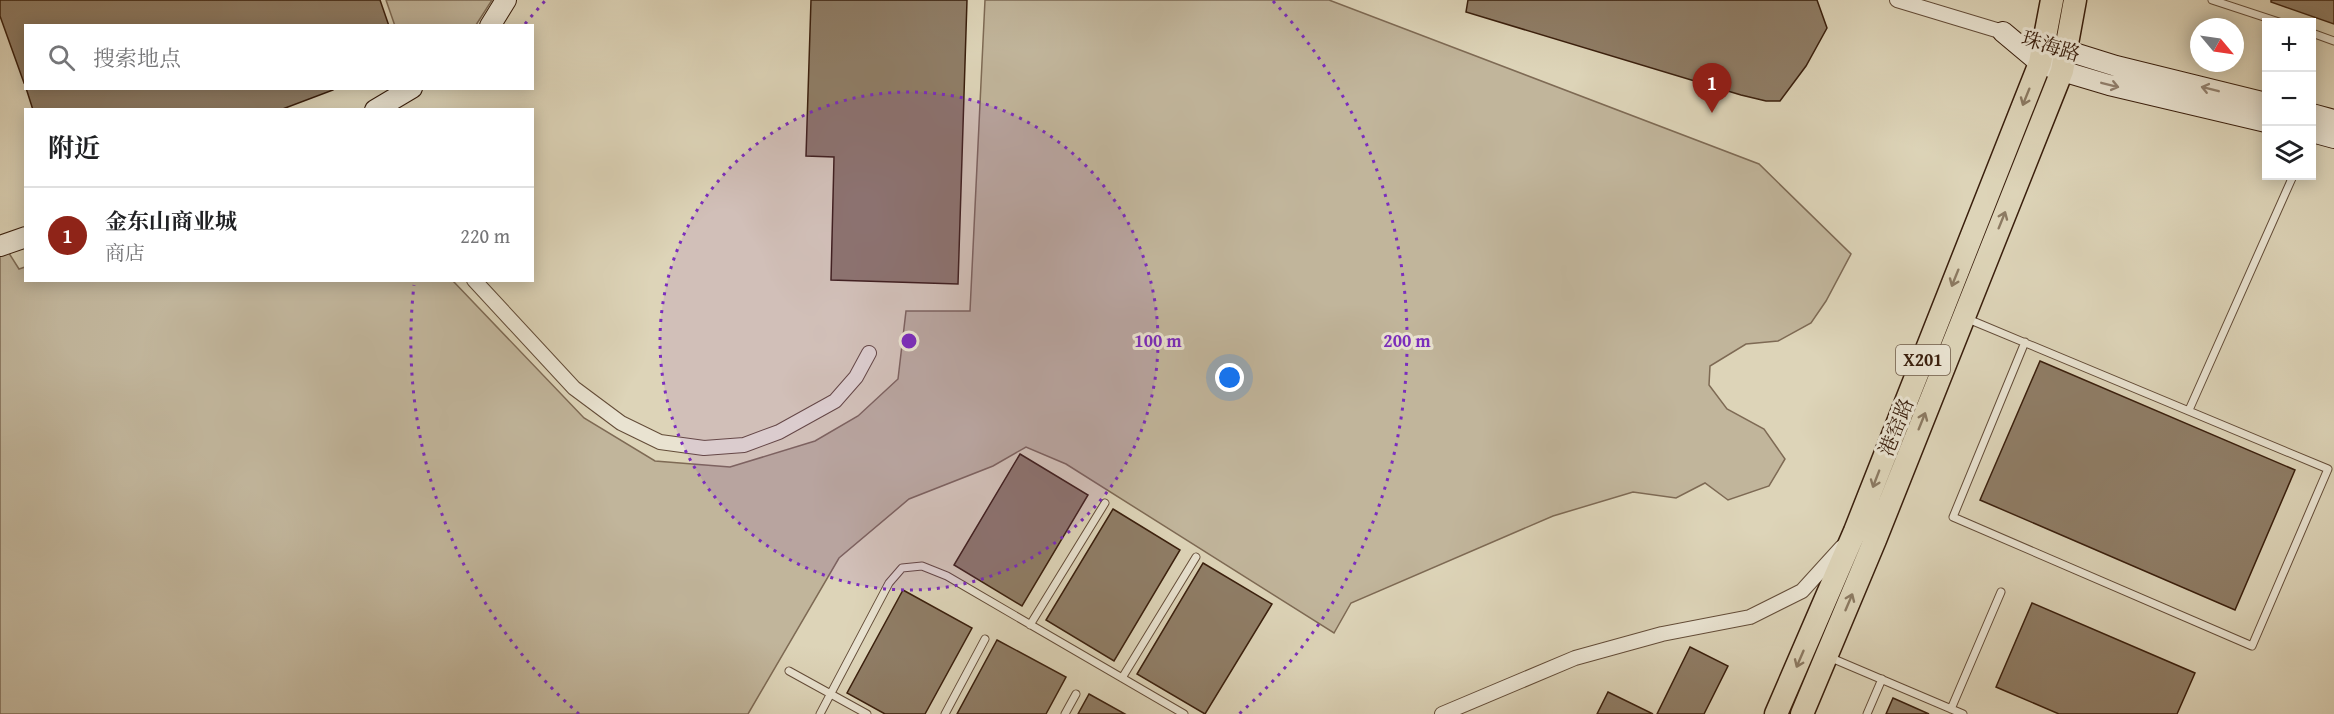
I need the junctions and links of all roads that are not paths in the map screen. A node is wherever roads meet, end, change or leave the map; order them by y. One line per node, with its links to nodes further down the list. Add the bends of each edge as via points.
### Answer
1 (506, 0): 7 (main road)
2 (1897, 0): 8 (street)
3 (2052, 0): 11 (main road, 港窑路 / X201)
4 (2075, 0): 12 (main road, 港窑路 / X201)
5 (2212, 0): 6 (lane)
6 (2267, 18)
7 (491, 24)
8 (2003, 32): 11 (main road, 珠海路)
9 (2316, 34): 10 (lane)
10 (2334, 41)
11 (2042, 52): 12 (main road, 珠海路); 30 (main road, 港窑路 / X201, one-way to 30)
12 (2063, 61): 14 (main road, 珠海路, one-way to 12, via 2116,66); 18 (main road, 珠海路, one-way to 18, via 2109,85); 25 (main road, 港窑路 / X201, one-way to 12)
13 (409, 90): 15 (main road)
14 (2262, 102)
15 (378, 108)
16 (2316, 115): 17 (main road)
17 (2334, 120)
18 (2262, 121)
19 (2316, 133): 20 (main road)
20 (2334, 138)
21 (2291, 180): 28 (lane)
22 (24, 238): 23 (main road)
23 (0, 246)
24 (476, 282): 27 (street, via 574,388 621,423 660,442 704,448 744,445 779,432 835,401)
25 (1963, 317): 26 (lane); 35 (main road, 港窑路 / X201, one-way to 25)
26 (2025, 342): 28 (lane); 28 (lane, via 1953,518 2252,646 2328,469)
27 (869, 354)
28 (2189, 410)
29 (1105, 503): 33 (lane)
30 (1855, 531): 47 (street, via 1802,591 1750,617 1662,634 1575,658); 48 (main road, 港窑路 / X201, one-way to 48)
31 (1196, 557): 37 (lane)
32 (2001, 592): 41 (lane)
33 (1030, 625): 37 (lane); 39 (lane, via 947,576 922,566 902,568 889,583)
34 (985, 639): 44 (lane)
35 (1826, 656): 38 (lane); 49 (main road, 港窑路 / X201)
36 (789, 670): 39 (lane)
37 (1122, 678): 46 (lane)
38 (1882, 679): 41 (lane); 50 (lane)
39 (830, 693): 42 (lane); 43 (lane)
40 (1077, 694): 45 (lane)
41 (1951, 709): 51 (lane)
42 (820, 714)
43 (867, 714)
44 (945, 714)
45 (1065, 714)
46 (1184, 714)
47 (1442, 714)
48 (1776, 714)
49 (1802, 714)
50 (1867, 714)
51 (1963, 714)

